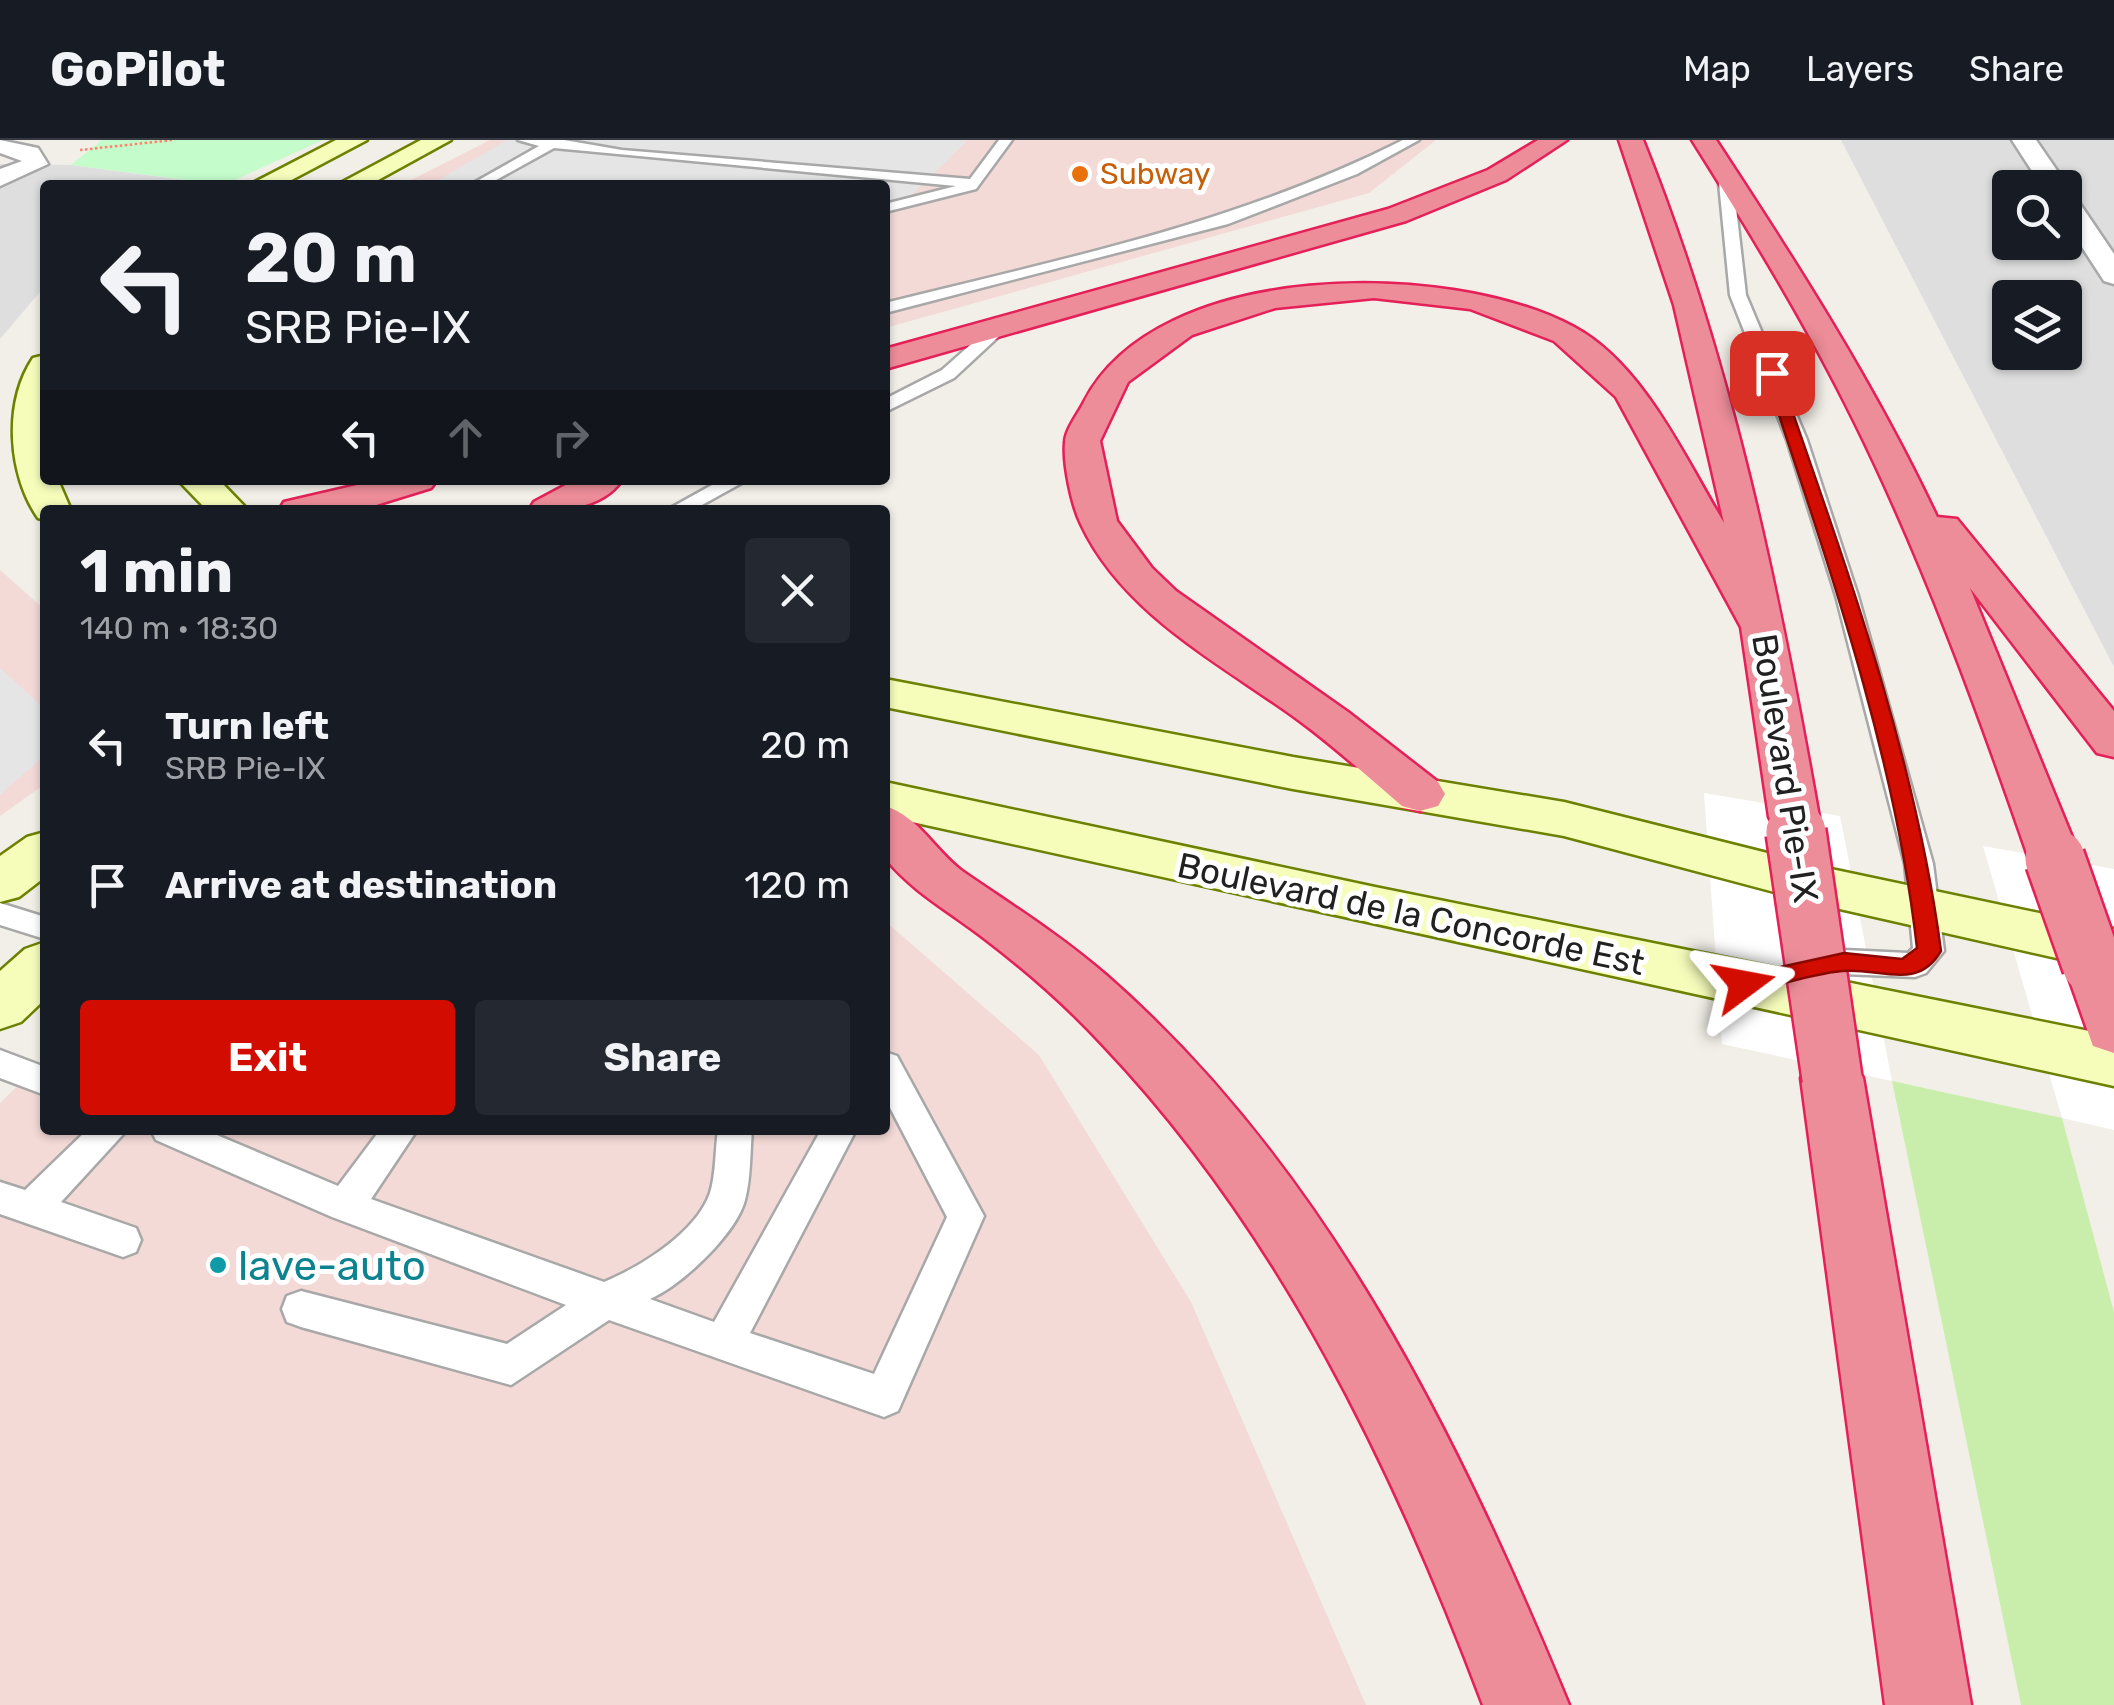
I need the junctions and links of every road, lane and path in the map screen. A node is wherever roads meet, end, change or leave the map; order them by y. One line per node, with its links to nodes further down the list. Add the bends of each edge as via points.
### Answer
1 (173, 140): 13 (path)
2 (355, 140): 19 (street)
3 (439, 140): 20 (street)
4 (524, 140): 11 (lane)
5 (1006, 140): 22 (lane)
6 (1413, 140): 26 (lane, via 1289,200)
7 (1555, 140): 27 (highway, via 1498,175 1397,215)
8 (1631, 140): 41 (highway, Boulevard Pie-IX, via 1699,335)
9 (1704, 140): 16 (highway)
10 (2024, 140): 15 (street)
11 (556, 142): 14 (lane); 21 (lane)
12 (0, 146): 13 (street)
13 (31, 156): 18 (street, via 36,164)
14 (733, 163): 17 (lane); 22 (lane)
15 (2044, 170)
16 (1725, 173): 31 (highway, via 1821,327); 49 (lane, via 1738,295 1791,424 1847,596)
17 (721, 174)
18 (0, 178)
19 (272, 180)
20 (360, 180)
21 (487, 180)
22 (973, 183): 23 (lane)
23 (890, 207)
24 (2082, 227): 25 (street)
25 (2114, 275)
26 (890, 307)
27 (1002, 326): 28 (highway); 30 (lane, via 948,374)
28 (890, 358)
29 (40, 381): 32 (street, via 30,444)
30 (890, 403)
31 (1892, 462): 43 (highway); 56 (highway, bridge, via 2005,721)
32 (40, 485)
33 (202, 485): 37 (street)
34 (402, 485): 38 (highway)
35 (594, 485): 39 (highway)
36 (727, 485): 40 (lane)
37 (224, 505)
38 (330, 505)
39 (557, 505)
40 (687, 505)
41 (1764, 629): 44 (highway, via 1630,392 1604,362 1561,333 1472,300 1384,288 1300,292 1203,318 1134,360 1093,412 1083,458 1098,520 1128,564 1179,613); 73 (highway, Boulevard Pie-IX, bridge)
42 (890, 694): 44 (street)
43 (2114, 742)
44 (1420, 794): 49 (street, via 1564,819)
45 (890, 800): 54 (street, Boulevard de la Concorde Est)
46 (890, 830): 72 (highway, via 932,877 1036,948 1103,1007 1168,1076 1247,1177 1386,1399 1479,1588)
47 (40, 854): 48 (street)
48 (0, 884)
49 (1926, 910): 52 (street); 54 (lane, via 1929,951 1914,965 1844,962)
50 (0, 914): 51 (lane)
51 (40, 926)
52 (2114, 950)
53 (40, 969): 55 (street)
54 (1744, 984): 57 (street, Boulevard de la Concorde Est)
55 (0, 1006)
56 (2114, 1029)
57 (2114, 1061)
58 (0, 1064): 60 (lane)
59 (890, 1075): 71 (lane, via 966,1216 884,1398)
60 (40, 1079)
61 (104, 1135): 66 (lane)
62 (180, 1135): 67 (lane)
63 (395, 1135): 67 (lane)
64 (735, 1135): 69 (lane, via 727,1200 696,1241 658,1277)
65 (835, 1135): 71 (lane)
66 (16, 1203): 68 (lane)
67 (345, 1206): 69 (lane)
68 (122, 1240)
69 (606, 1300): 70 (lane, via 511,1365); 71 (lane)
70 (301, 1310)
71 (723, 1344)
72 (1526, 1705)
73 (1928, 1705)

